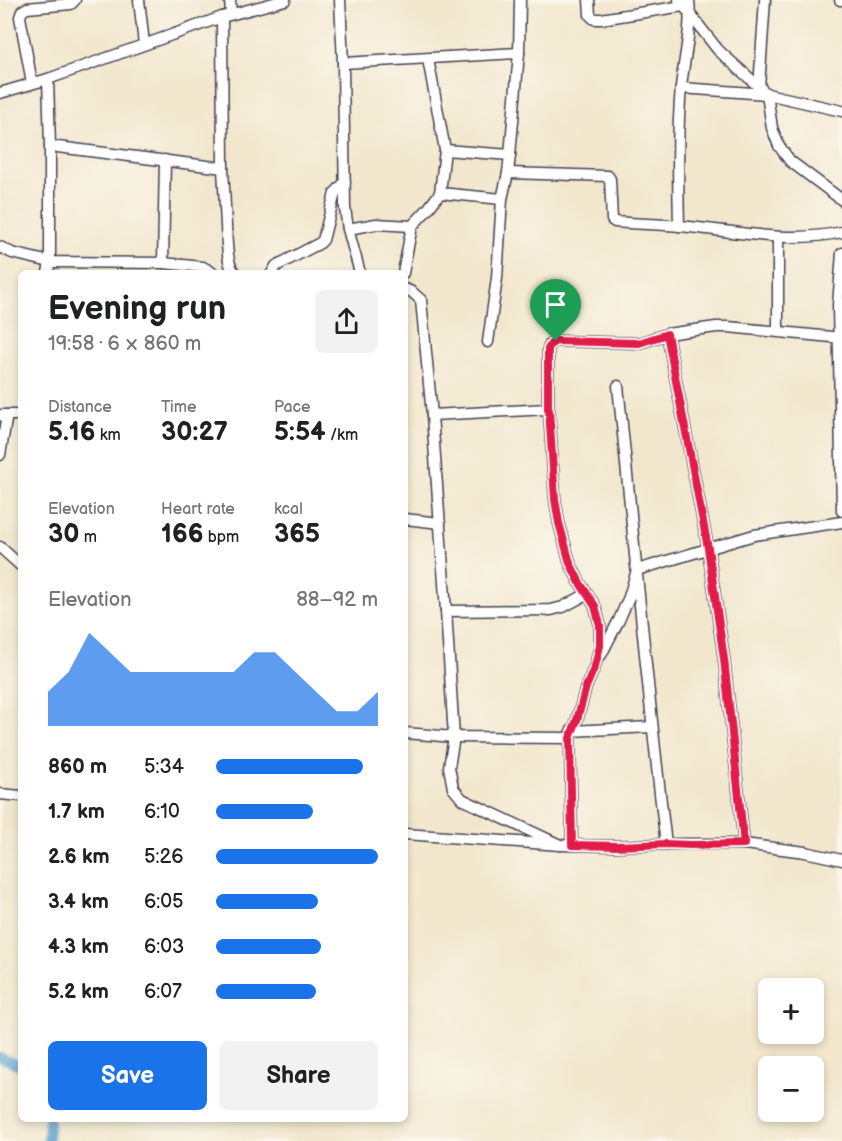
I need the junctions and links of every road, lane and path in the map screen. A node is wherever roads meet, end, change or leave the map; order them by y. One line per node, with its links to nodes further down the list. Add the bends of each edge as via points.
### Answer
1 (75, 0): 16 (street, via 71,4 22,11)
2 (140, 0): 11 (street)
3 (230, 0): 10 (street)
4 (285, 0): 10 (street)
5 (340, 0): 14 (street)
6 (520, 0): 12 (street)
7 (589, 0): 9 (street, via 594,19)
8 (765, 0): 18 (street)
9 (685, 5): 17 (street); 18 (street, via 718,50)
10 (226, 16): 11 (street); 25 (street)
11 (144, 44): 15 (street)
12 (519, 53): 13 (street); 23 (street)
13 (429, 59): 14 (street); 22 (street)
14 (343, 63): 27 (street)
15 (48, 79): 16 (street); 21 (street)
16 (32, 83): 19 (street)
17 (681, 88): 18 (street); 32 (street)
18 (763, 90): 20 (street); 30 (street, via 779,146 790,161)
19 (0, 93)
20 (842, 111)
21 (50, 146): 24 (street); 40 (street)
22 (445, 150): 23 (street); 28 (street)
23 (510, 155): 26 (street)
24 (165, 160): 25 (street); 39 (street)
25 (223, 168): 43 (street, via 227,250)
26 (508, 173): 29 (street); 32 (street, via 608,176 613,222)
27 (345, 182): 33 (street); 44 (street, via 335,193 323,240)
28 (440, 193): 29 (street); 31 (street)
29 (502, 199): 52 (street)
30 (842, 200)
31 (412, 226): 33 (street, via 376,224); 46 (street)
32 (679, 226): 35 (street)
33 (348, 229): 45 (street)
34 (842, 232): 35 (street)
35 (778, 237): 49 (street)
36 (0, 247): 40 (street)
37 (842, 253): 48 (street)
38 (112, 262): 39 (street); 40 (street); 41 (street)
39 (163, 263): 42 (street)
40 (49, 267)
41 (105, 270)
42 (208, 270)
43 (232, 270)
44 (274, 270)
45 (359, 270)
46 (404, 270)
47 (408, 290): 56 (street, via 421,300)
48 (840, 295): 51 (street)
49 (778, 331): 50 (street, via 722,327); 51 (street)
50 (667, 334): 54 (street, via 639,343 551,344); 63 (street)
51 (840, 338): 58 (street)
52 (488, 342)
53 (618, 386): 65 (street)
54 (548, 409): 56 (street); 66 (street, via 559,523 570,563)
55 (4, 415): 57 (street)
56 (432, 415): 61 (street)
57 (0, 455)
58 (842, 511)
59 (408, 519): 61 (street)
60 (842, 522): 63 (street, via 762,534)
61 (440, 523): 67 (street)
62 (0, 547): 64 (street)
63 (708, 548): 65 (street); 77 (street)
64 (18, 563)
65 (637, 570): 68 (street, via 619,620); 69 (street)
66 (587, 594): 67 (street, via 551,610); 68 (street, via 600,625)
67 (447, 610): 72 (street)
68 (595, 666): 71 (street)
69 (651, 727): 71 (street); 76 (street)
70 (408, 734): 72 (street)
71 (571, 734): 72 (street); 79 (street)
72 (454, 737): 78 (street, via 449,767 453,788 462,800)
73 (0, 794): 74 (street)
74 (18, 796)
75 (408, 834): 78 (street)
76 (666, 844): 77 (street); 79 (street)
77 (744, 844): 80 (street)
78 (560, 845): 79 (street)
79 (572, 845)
80 (842, 860)

